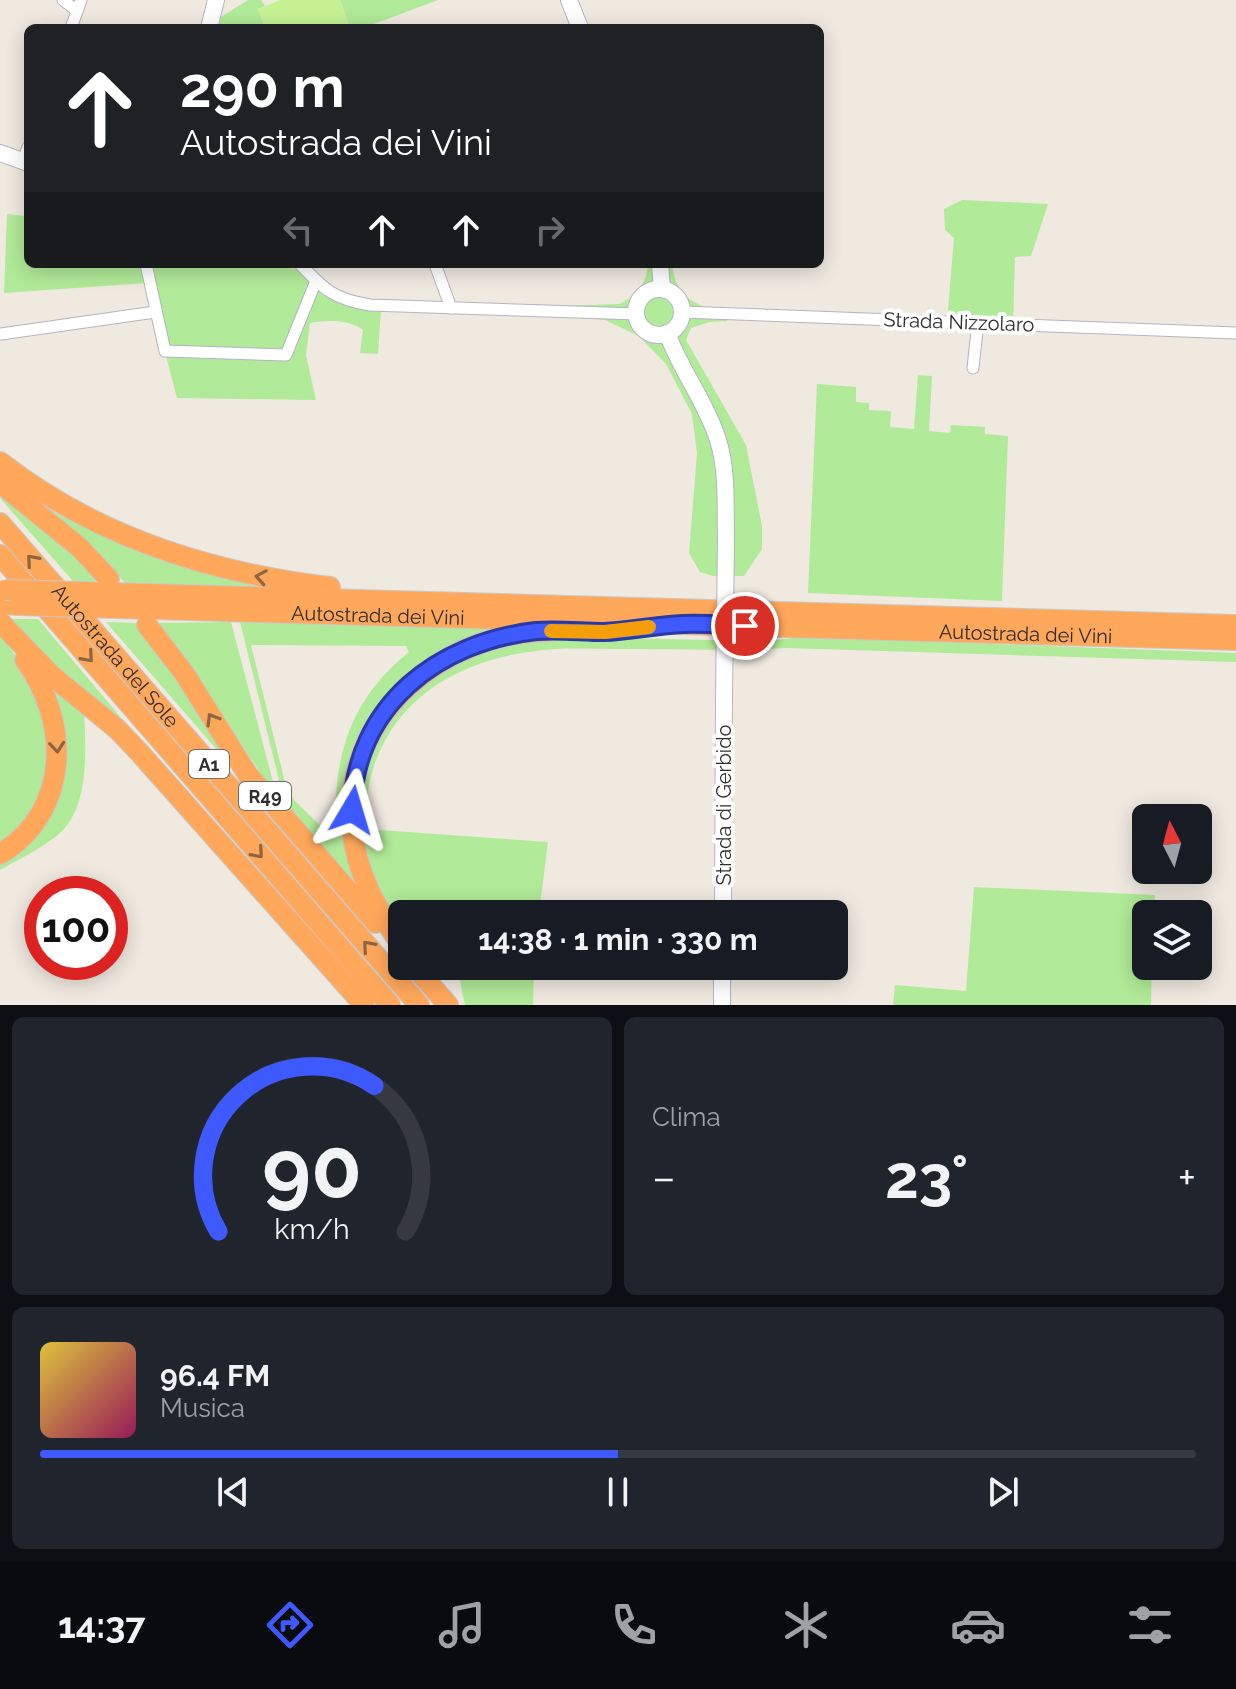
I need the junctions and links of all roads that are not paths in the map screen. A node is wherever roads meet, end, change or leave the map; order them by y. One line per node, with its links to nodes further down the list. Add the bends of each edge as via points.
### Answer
1 (63, 0): 4 (street)
2 (216, 0): 6 (street)
3 (569, 0): 7 (street)
4 (79, 5): 5 (street)
5 (72, 24)
6 (210, 24)
7 (578, 24)
8 (0, 153): 9 (street)
9 (24, 157)
10 (147, 268): 17 (street)
11 (304, 268): 14 (street)
12 (436, 268): 16 (street)
13 (660, 268): 15 (street)
14 (316, 281): 16 (street, via 344,301); 17 (street, via 286,355 165,351)
15 (662, 289): 18 (street, via 677,297); 19 (street, via 646,293)
16 (451, 308): 19 (street)
17 (155, 312): 23 (street)
18 (682, 312): 20 (street, Strada Nizzolaro); 21 (street, via 675,329)
19 (637, 314): 21 (street, via 651,333)
20 (978, 322): 22 (street, Strada Nizzolaro); 24 (street)
21 (667, 333): 40 (street, Strada di Gerbido, bridge, via 709,416 724,475)
22 (1236, 333)
23 (1, 334)
24 (973, 368)
25 (0, 462): 32 (highway, one-way to 25, via 285,582 206,564 122,535)
26 (0, 483): 29 (highway, via 79,547)
27 (0, 523): 49 (highway, Autostrada del Sole / A1, one-way to 27)
28 (0, 555): 48 (highway, Autostrada del Sole / A1, one-way to 48)
29 (109, 579)
30 (9, 602): 31 (highway, Autostrada dei Vini, bridge); 31 (highway, bridge)
31 (86, 602): 32 (highway, Autostrada dei Vini); 34 (highway, Autostrada dei Vini)
32 (506, 604): 36 (highway, Autostrada dei Vini)
33 (0, 622): 43 (highway, via 51,675 117,729)
34 (683, 624): 38 (highway, Autostrada dei Vini); 41 (highway, via 605,632 538,631 494,639 429,668 392,701 361,756 352,793 360,868)
35 (147, 625): 42 (highway, R49, one-way to 35, via 258,788)
36 (1236, 625)
37 (0, 629): 39 (highway, one-way to 39, via 42,690 59,757 45,807)
38 (1236, 640)
39 (0, 854)
40 (723, 900)
41 (388, 923)
42 (388, 937)
43 (308, 944): 46 (highway); 47 (highway)
44 (427, 980): 50 (highway)
45 (722, 980): 51 (street)
46 (357, 1005)
47 (364, 1005)
48 (390, 1005)
49 (419, 1005)
50 (448, 1005)
51 (722, 1005)

